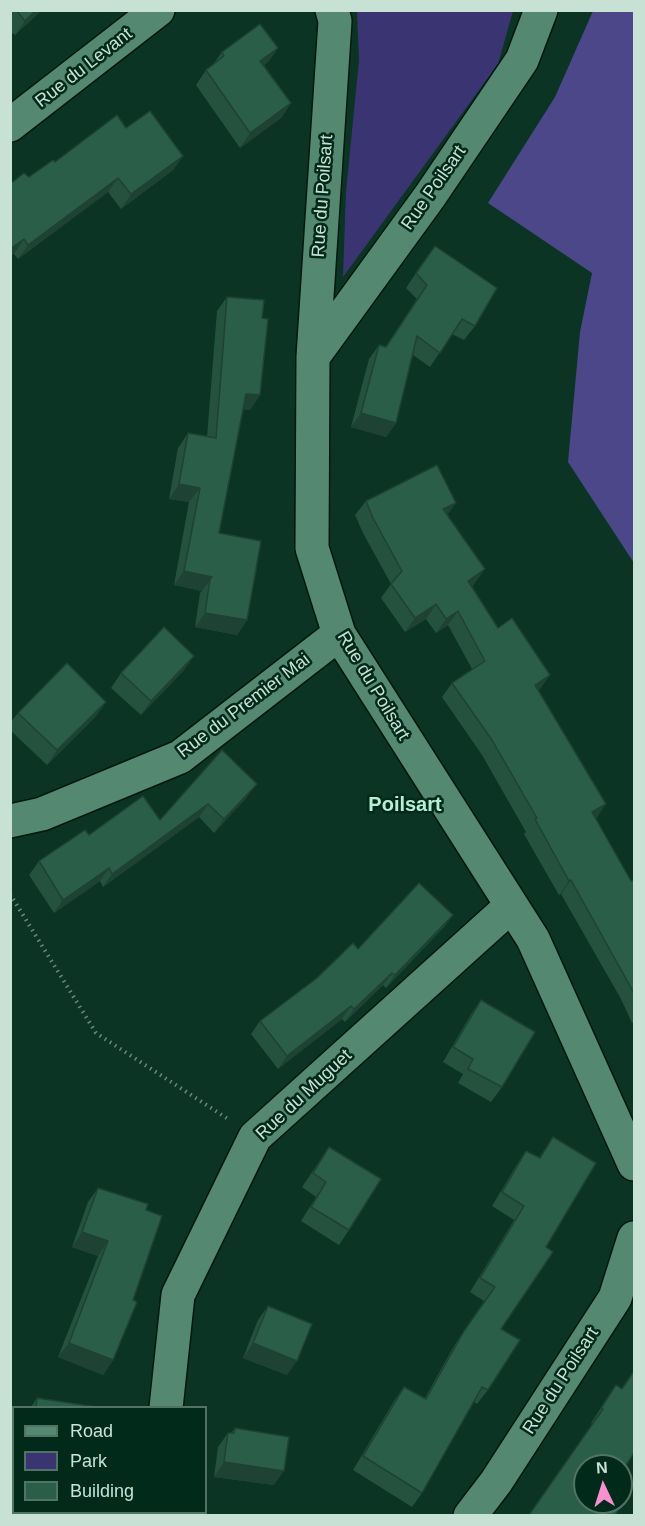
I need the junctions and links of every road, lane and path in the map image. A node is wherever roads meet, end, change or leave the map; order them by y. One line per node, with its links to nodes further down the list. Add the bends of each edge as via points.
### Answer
1 (158, 10): 4 (street, Rue du Levant)
2 (332, 10): 5 (street, Rue du Poilsart, via 335,21)
3 (541, 10): 5 (street, Rue Poilsart, via 522,60 430,196)
4 (10, 125)
5 (313, 357): 6 (street, Rue du Poilsart, via 312,548)
6 (339, 634): 7 (street, Rue du Premier Mai, via 180,758 42,814); 9 (street, Rue du Poilsart)
7 (10, 820)
8 (10, 894): 10 (path, via 96,1033)
9 (511, 906): 10 (street, Rue du Muguet); 11 (street, Rue du Poilsart, via 532,939)
10 (255, 1137): 13 (street, Rue du Muguet, via 178,1295)
11 (634, 1164)
12 (634, 1238): 14 (street, Rue du Poilsart, via 615,1298 496,1482)
13 (166, 1406)
14 (470, 1515)

